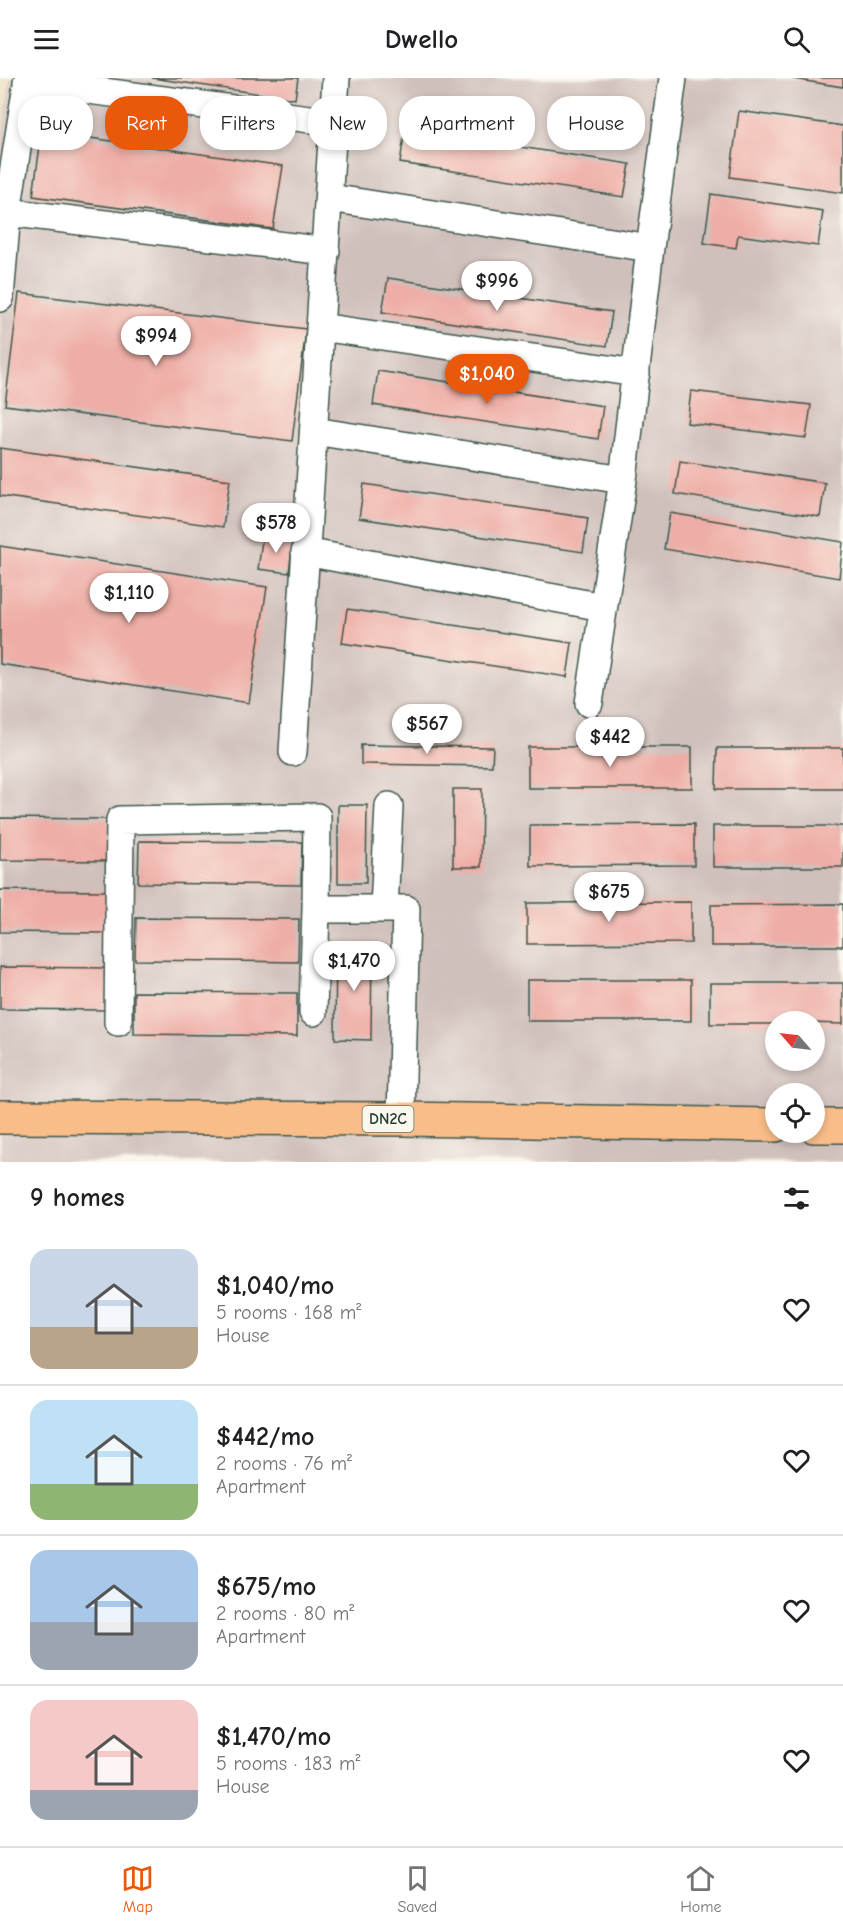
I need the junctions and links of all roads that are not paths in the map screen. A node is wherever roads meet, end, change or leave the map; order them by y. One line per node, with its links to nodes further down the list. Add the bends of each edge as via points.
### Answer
1 (336, 78): 4 (lane)
2 (673, 78): 9 (lane)
3 (28, 80): 5 (lane); 8 (lane)
4 (335, 96)
5 (308, 119)
6 (332, 150): 7 (lane)
7 (330, 198): 9 (lane); 10 (lane)
8 (7, 213): 10 (lane); 11 (lane)
9 (650, 248): 13 (lane)
10 (326, 251): 12 (lane)
11 (0, 298)
12 (320, 327): 13 (lane); 14 (lane)
13 (636, 373): 15 (lane)
14 (314, 431): 15 (lane); 16 (lane)
15 (623, 480): 17 (lane)
16 (305, 552): 17 (lane); 19 (lane)
17 (603, 607): 18 (lane)
18 (589, 703)
19 (292, 752)
20 (388, 806): 22 (lane)
21 (315, 909): 22 (lane); 23 (lane); 24 (lane, via 317,817 120,820)
22 (384, 909): 26 (lane, via 406,909)
23 (313, 1012)
24 (118, 1022)
25 (0, 1117): 26 (main road, DN2C)
26 (401, 1119): 27 (main road, DN2C)
27 (765, 1125)
28 (825, 1126): 29 (main road)
29 (843, 1126)

